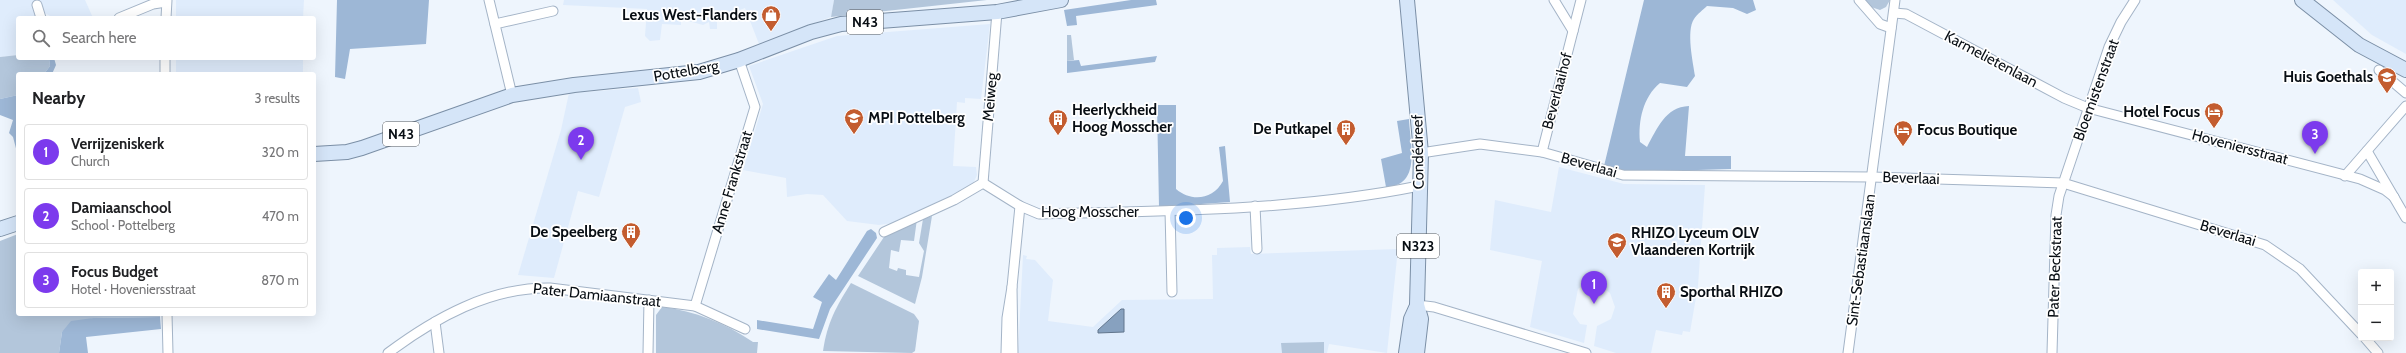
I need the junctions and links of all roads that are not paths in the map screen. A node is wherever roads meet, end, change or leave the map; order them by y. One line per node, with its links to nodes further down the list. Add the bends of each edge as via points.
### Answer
1 (489, 0): 18 (street)
2 (1061, 0): 13 (main road, Pottelberg / N43)
3 (1407, 0): 32 (main road, Condédreef / N323)
4 (1554, 0): 20 (street)
5 (1581, 0): 20 (street, Beverlaaihof)
6 (1860, 0): 19 (street, via 1880,24)
7 (1895, 0): 14 (street, Sint-Sebastiaanslaan)
8 (2135, 0): 29 (street, Bloemistenstraat, via 2109,46)
9 (2302, 0): 24 (main road, via 2359,46)
10 (166, 1): 16 (street); 17 (street)
11 (37, 5): 15 (street)
12 (553, 12): 18 (street)
13 (997, 12): 22 (main road, Pottelberg / N43, via 841,24 811,32); 36 (street, Meiweg)
14 (1894, 13): 19 (street, Sint-Sebastiaanslaan); 29 (street, Karmelietenlaan, via 1906,14 2064,98)
15 (41, 16)
16 (125, 16)
17 (166, 16)
18 (495, 24): 27 (street)
19 (1892, 28): 35 (street, Sint-Sebastiaanslaan)
20 (1573, 31): 31 (street, Beverlaaihof)
21 (165, 60): 25 (street)
22 (739, 60): 27 (main road, Pottelberg / N43, via 699,72 574,85); 52 (street, Anne Frankstraat, via 755,107)
23 (2379, 70): 26 (street)
24 (2406, 70)
25 (165, 72)
26 (2406, 93)
27 (512, 95): 33 (main road, Pottelberg / N43, via 362,148 347,152)
28 (2406, 106): 30 (street)
29 (2088, 108): 34 (street, Hoveniersstraat); 37 (street, Bloemistenstraat)
30 (2367, 150): 34 (street); 39 (street, Hoveniersstraat)
31 (1542, 152): 32 (street, Beverlaai, via 1480,144); 35 (street, Beverlaai, via 1623,175)
32 (1421, 153): 38 (main road, Condédreef / N323)
33 (316, 154)
34 (2345, 176): 39 (street, Hoveniersstraat, via 2375,185)
35 (1872, 177): 37 (street, Beverlaai); 67 (street, Sint-Sebastiaanslaan)
36 (983, 183): 40 (street, Hoog Mosscher); 46 (street, via 954,200)
37 (2063, 183): 56 (street, Beverlaai, via 2265,244 2300,269); 68 (street, Pater Beckstraat, via 2056,216)
38 (1419, 186): 41 (street, Hoog Mosscher, via 1295,204); 51 (main road, Condédreef / N323)
39 (2394, 197): 43 (street, Hoveniersstraat)
40 (1020, 206): 42 (street, Hoog Mosscher, via 1039,214); 48 (street)
41 (1255, 206): 42 (street, Hoog Mosscher); 47 (street)
42 (1170, 211): 49 (street)
43 (2406, 218)
44 (16, 224): 45 (main road)
45 (0, 229)
46 (884, 232)
47 (1258, 249)
48 (1012, 287): 62 (street, via 1007,318); 63 (street)
49 (1172, 292)
50 (649, 300): 52 (street, Pater Damiaanstraat); 54 (street, Pater Damiaanstraat, via 550,288 529,288 498,295); 61 (street)
51 (1417, 305): 64 (main road, Condédreef / N323, via 1411,319); 65 (main road, Condédreef / N323, via 1421,319); 66 (street, via 1434,307)
52 (695, 306): 55 (street, Pater Damiaanstraat)
53 (167, 316): 58 (street)
54 (435, 322): 59 (street, Pater Damiaanstraat); 60 (street)
55 (745, 329)
56 (2358, 331)
57 (2368, 341): 69 (street)
58 (168, 353)
59 (388, 353)
60 (439, 353)
61 (648, 353)
62 (1006, 353)
63 (1013, 353)
64 (1406, 353)
65 (1417, 353)
66 (1586, 353)
67 (1848, 353)
68 (2052, 353)
69 (2378, 353)

